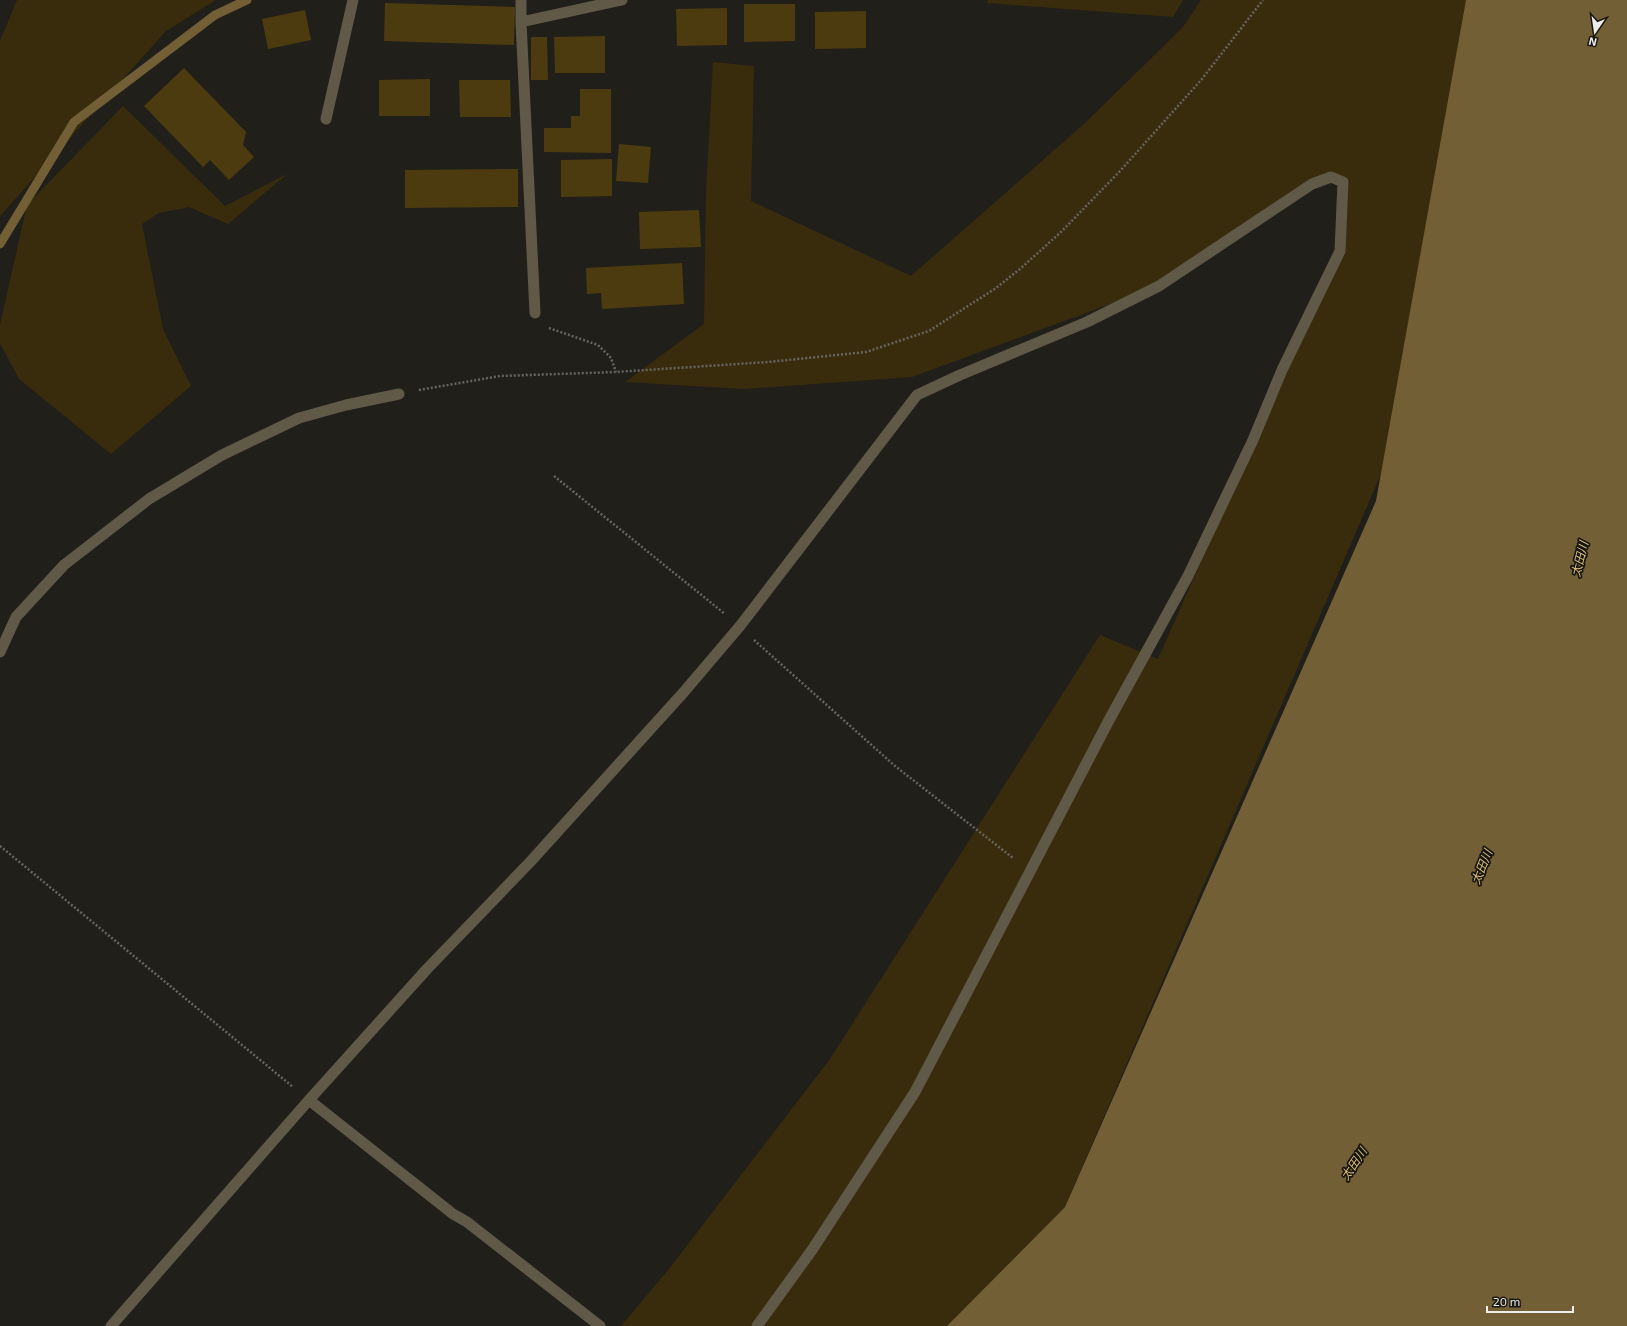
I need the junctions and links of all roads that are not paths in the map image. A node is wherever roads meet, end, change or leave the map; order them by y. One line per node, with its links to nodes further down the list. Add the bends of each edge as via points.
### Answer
1 (353, 0): 5 (street)
2 (521, 0): 4 (street)
3 (622, 0): 4 (street)
4 (521, 22): 6 (street)
5 (326, 119)
6 (535, 313)
7 (399, 394): 8 (street, via 299,418 222,455 149,499 64,565 16,617)
8 (0, 652)
9 (309, 1100): 10 (street); 11 (street); 12 (street, via 427,969 532,861 683,693 740,626 917,395 1087,322 1159,286 1312,184 1331,177 1343,182 1340,251 1282,370 1253,440 1188,576 1029,871 915,1092 812,1250)
10 (112, 1326)
11 (600, 1326)
12 (757, 1326)

